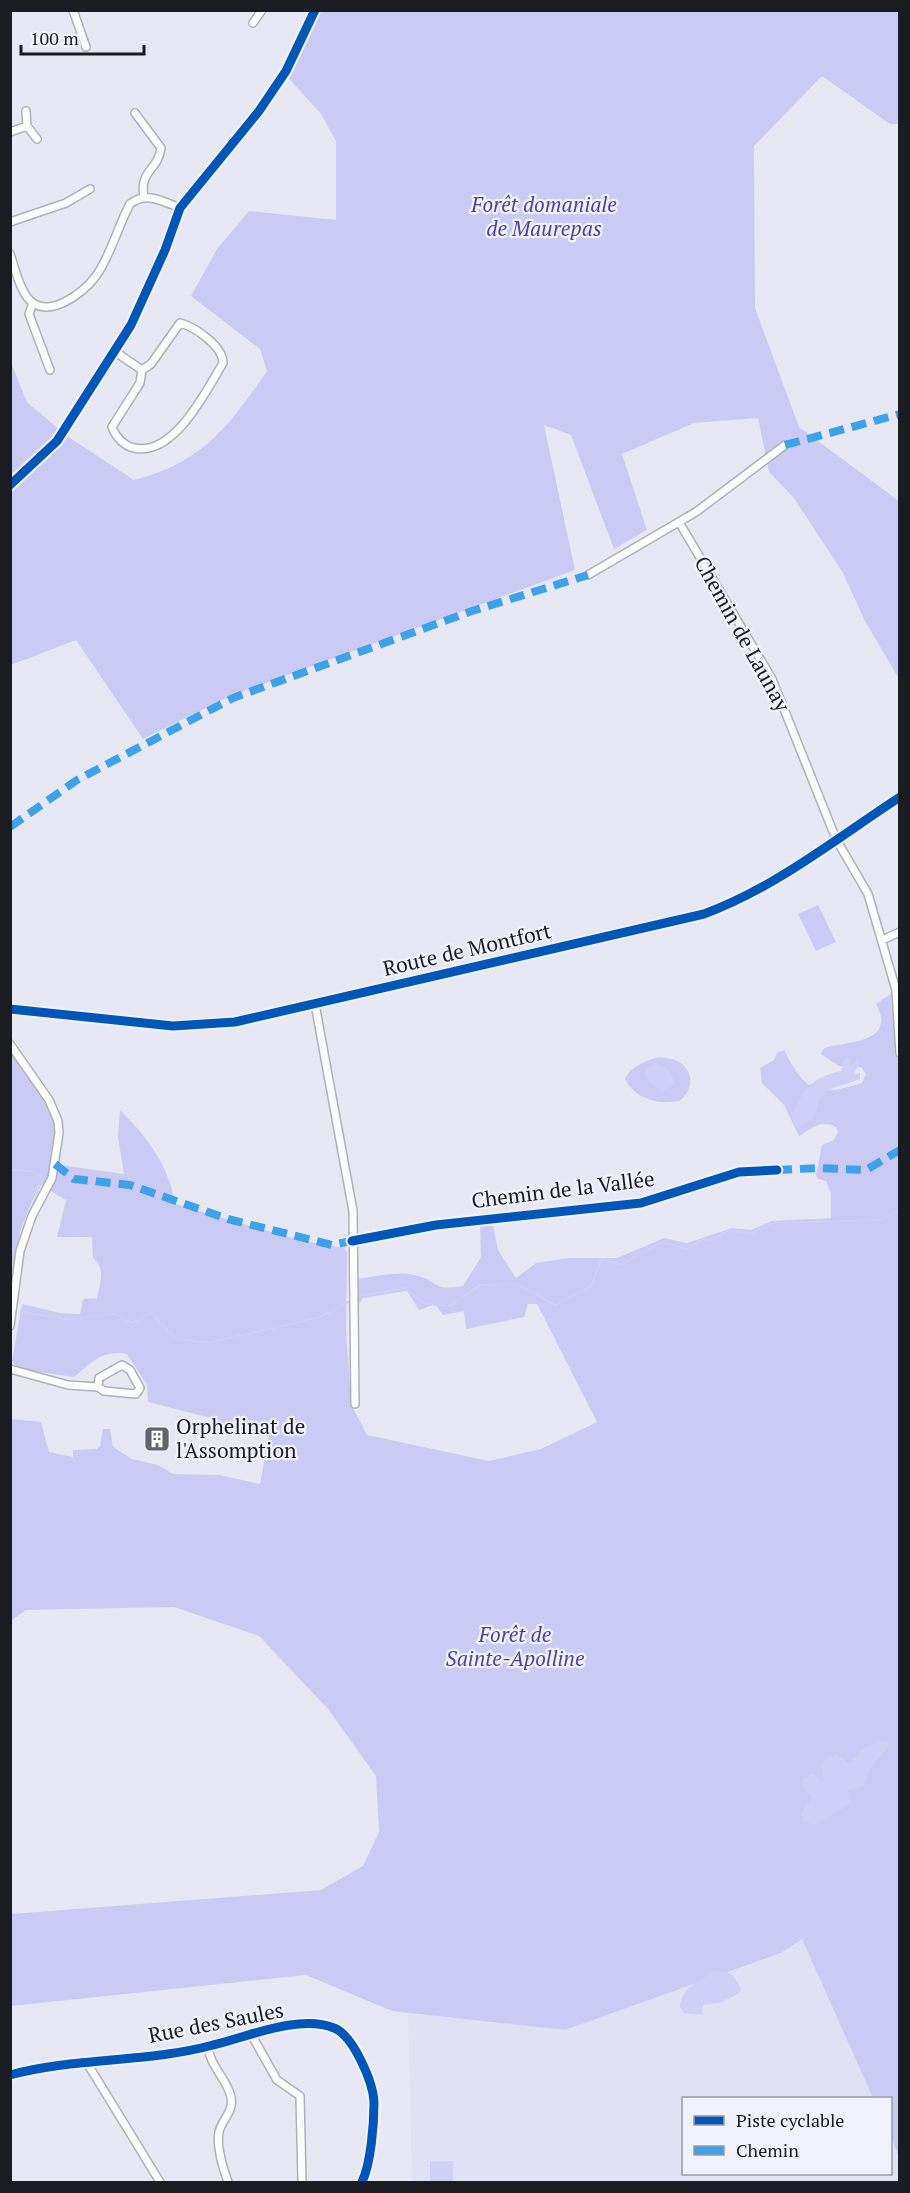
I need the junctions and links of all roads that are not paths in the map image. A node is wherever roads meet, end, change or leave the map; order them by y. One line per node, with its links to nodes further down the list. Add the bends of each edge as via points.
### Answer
1 (73, 10): 5 (street)
2 (262, 10): 4 (street)
3 (315, 10): 13 (street, via 286,71 266,101)
4 (253, 23)
5 (86, 46)
6 (26, 111): 8 (street)
7 (135, 113): 12 (street, via 161,148 159,159 145,175)
8 (27, 126): 9 (street); 10 (street)
9 (10, 132)
10 (37, 140)
11 (90, 189): 14 (street, via 66,203)
12 (144, 197): 13 (street); 16 (street, via 129,204 98,274 84,290 58,304 44,307)
13 (180, 208): 17 (street, via 135,315)
14 (10, 222)
15 (10, 254): 16 (street)
16 (33, 303): 18 (street, via 29,314)
17 (114, 351): 19 (street); 21 (street, via 57,441)
18 (50, 370)
19 (142, 370): 19 (street, via 140,383 112,427 114,434 129,447 141,449 180,430 223,363 223,357 198,332 180,323 151,364)
20 (785, 445): 22 (street)
21 (10, 485)
22 (679, 522): 23 (street); 25 (street, Chemin de Launay, via 772,679)
23 (588, 575)
24 (900, 796): 25 (street, Route de Montfort)
25 (836, 839): 27 (street, Chemin de Launay, via 868,894); 28 (street, Route de Montfort, via 764,887 704,914)
26 (900, 932): 27 (street)
27 (882, 940): 31 (street, Chemin de Launay, via 896,990)
28 (315, 1004): 29 (street, Route de Montfort, via 203,1026); 33 (street, via 353,1211)
29 (10, 1009)
30 (10, 1044): 34 (street, via 58,1121 55,1164 20,1251)
31 (900, 1053)
32 (777, 1170): 33 (street, Chemin de la Vallée, via 739,1172 641,1203 436,1225)
33 (352, 1241): 37 (street)
34 (10, 1326)
35 (10, 1369): 36 (street, via 68,1385)
36 (98, 1387): 36 (street, via 132,1394 140,1389 122,1365 99,1378)
37 (355, 1404)
38 (251, 2034): 39 (street, Rue des Saules); 44 (street, via 277,2080 300,2096); 45 (street, Rue des Saules, via 281,2025 307,2025 334,2028 351,2042 367,2074 374,2100 367,2171)
39 (208, 2047): 40 (street, Rue des Saules); 43 (street, via 209,2057 231,2096 232,2108 219,2132)
40 (87, 2063): 41 (street, Rue des Saules, via 43,2066); 42 (street)
41 (10, 2075)
42 (160, 2182)
43 (228, 2182)
44 (302, 2182)
45 (362, 2182)

